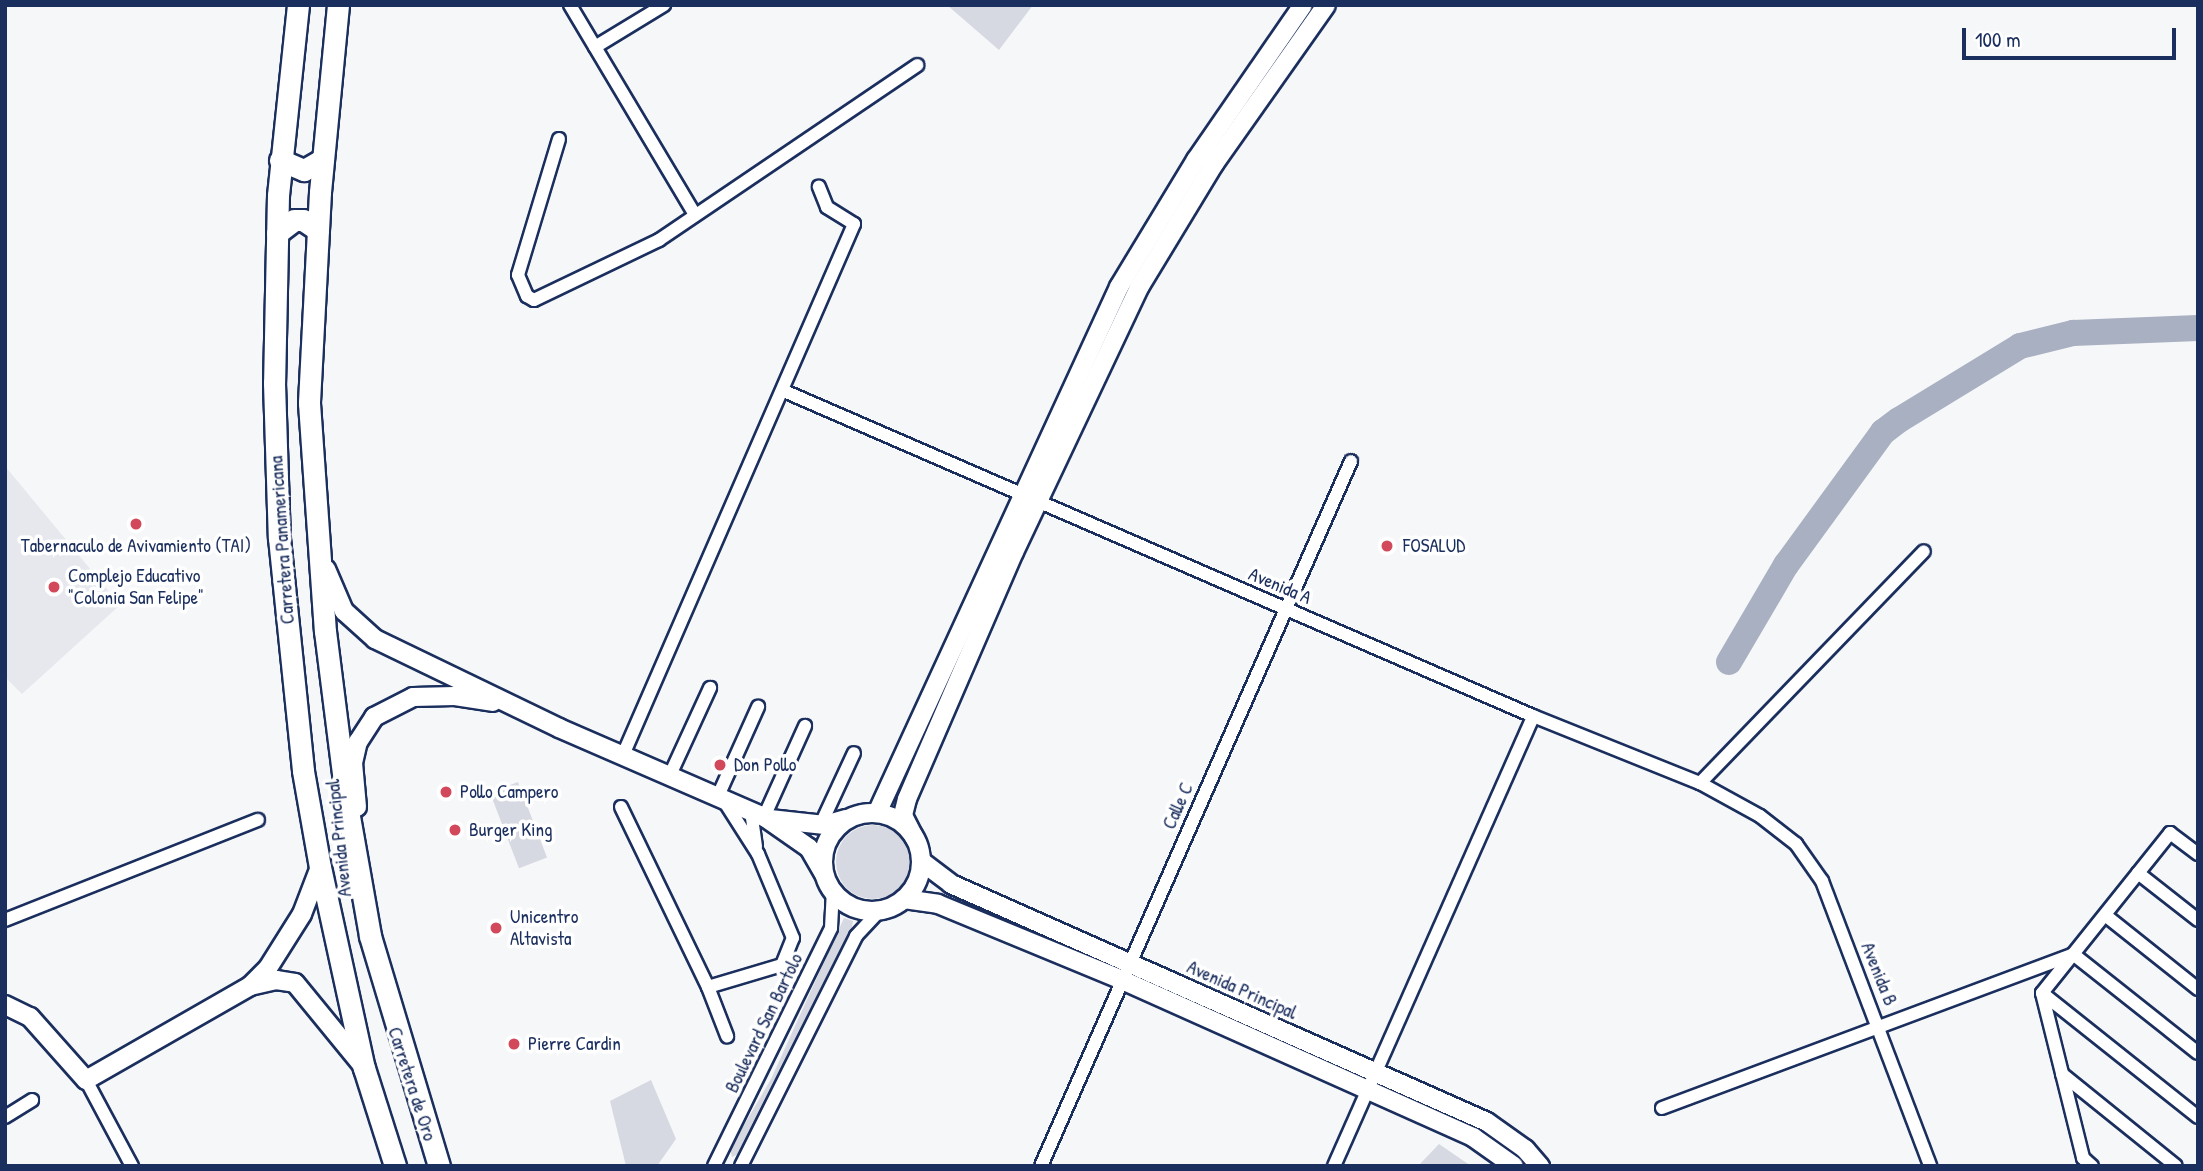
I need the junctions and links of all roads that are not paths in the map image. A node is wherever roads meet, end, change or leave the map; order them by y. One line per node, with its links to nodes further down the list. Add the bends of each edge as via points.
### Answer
1 (298, 5): 11 (highway, Carretera Panamericana)
2 (338, 5): 10 (highway, Carretera Panamericana)
3 (570, 5): 7 (street)
4 (664, 5): 7 (street)
5 (1303, 5): 18 (main road, via 1151,229 1119,287)
6 (1326, 5): 18 (main road, via 1214,164 1152,265)
7 (595, 47): 13 (street)
8 (917, 65): 13 (street)
9 (559, 139): 13 (street, via 518,275 530,299 621,261)
10 (323, 159): 11 (highway, via 304,170); 14 (highway, Carretera Panamericana)
11 (280, 160): 15 (highway, Carretera Panamericana)
12 (820, 187): 16 (street, via 827,207 854,224)
13 (695, 215)
14 (318, 230): 15 (highway, via 294,220); 19 (highway, Carretera Panamericana, via 309,403)
15 (277, 233): 43 (highway, Carretera Panamericana, via 277,515 303,771)
16 (784, 391): 18 (street, Avenida A); 28 (street)
17 (1351, 461): 21 (street, Calle C)
18 (1031, 499): 21 (street, Avenida A); 33 (main road); 39 (main road, via 907,799 903,815)
19 (314, 500): 23 (main road, Avenida Principal, via 327,575 356,625); 52 (highway, Carretera Panamericana, via 331,691)
20 (1924, 551): 30 (street)
21 (1286, 609): 25 (street, Avenida A); 54 (street, Calle C)
22 (710, 688): 29 (street)
23 (510, 706): 28 (main road, Avenida Principal); 52 (main road, Avenida Principal, via 455,696 412,697 386,708 366,727 353,762)
24 (758, 707): 31 (street)
25 (1534, 716): 30 (street, Avenida A); 66 (street)
26 (805, 726): 34 (street)
27 (854, 753): 38 (street)
28 (623, 755): 29 (main road, Avenida Principal)
29 (670, 775): 31 (main road, Avenida Principal)
30 (1700, 783): 35 (street, Avenida A)
31 (720, 797): 34 (main road, Avenida Principal); 40 (street)
32 (621, 807): 57 (street)
33 (877, 813): 36 (main road); 39 (main road, via 898,820)
34 (760, 815): 38 (main road, Avenida Principal); 40 (street); 45 (main road, Avenida Principal, via 809,848)
35 (1760, 816): 62 (street, Avenida B, via 1796,844 1822,881)
36 (853, 817): 38 (main road, Avenida Principal); 45 (main road, via 827,842)
37 (258, 820): 50 (street)
38 (821, 824)
39 (914, 836): 42 (main road)
40 (758, 854): 57 (street, via 793,938 782,965)
41 (2198, 854): 44 (street, via 2170,833)
42 (921, 861): 47 (main road, via 916,882); 54 (main road, Avenida Principal, via 951,884)
43 (320, 867): 56 (main road, via 302,914 268,968); 65 (highway, Carretera Panamericana)
44 (2138, 873): 49 (street); 51 (street)
45 (824, 874): 46 (main road)
46 (833, 894): 48 (main road, via 852,908); 74 (street, Boulevard San Bartolo, via 831,928)
47 (904, 899): 48 (main road); 55 (main road, Avenida Principal, via 938,904)
48 (879, 911): 79 (street, via 856,936)
49 (2105, 915): 53 (street); 58 (street)
50 (5, 920)
51 (2198, 920)
52 (370, 936): 60 (highway, Carretera Panamericana)
53 (2073, 954): 59 (street); 62 (street, via 2045,968); 64 (street)
54 (1130, 963): 55 (street, Calle C); 66 (main road, Avenida Principal)
55 (1122, 980): 69 (main road, Avenida Principal); 80 (street, Calle C)
56 (250, 986): 65 (main road, via 276,980 295,983); 68 (main road)
57 (708, 987): 63 (street)
58 (2198, 989)
59 (2042, 993): 67 (street); 73 (street)
60 (387, 1002): 77 (highway, Carretera de Oro)
61 (5, 1005): 68 (main road, via 30,1017)
62 (1879, 1025): 71 (street); 84 (street, Avenida B)
63 (727, 1037)
64 (2198, 1053)
65 (364, 1068): 76 (highway)
66 (1377, 1073): 69 (street); 83 (main road, Avenida Principal, via 1487,1122 1518,1143)
67 (2062, 1074): 85 (street, via 2083,1158); 86 (street)
68 (86, 1080): 75 (street)
69 (1368, 1091): 81 (street); 82 (main road, Avenida Principal, via 1473,1137)
70 (32, 1100): 72 (street)
71 (1662, 1108)
72 (5, 1117)
73 (2198, 1117)
74 (717, 1162): 78 (street)
75 (132, 1166)
76 (395, 1166)
77 (439, 1166)
78 (731, 1166)
79 (741, 1166)
80 (1041, 1166)
81 (1334, 1166)
82 (1514, 1166)
83 (1539, 1166)
84 (1930, 1166)
85 (2092, 1166)
86 (2176, 1166)

